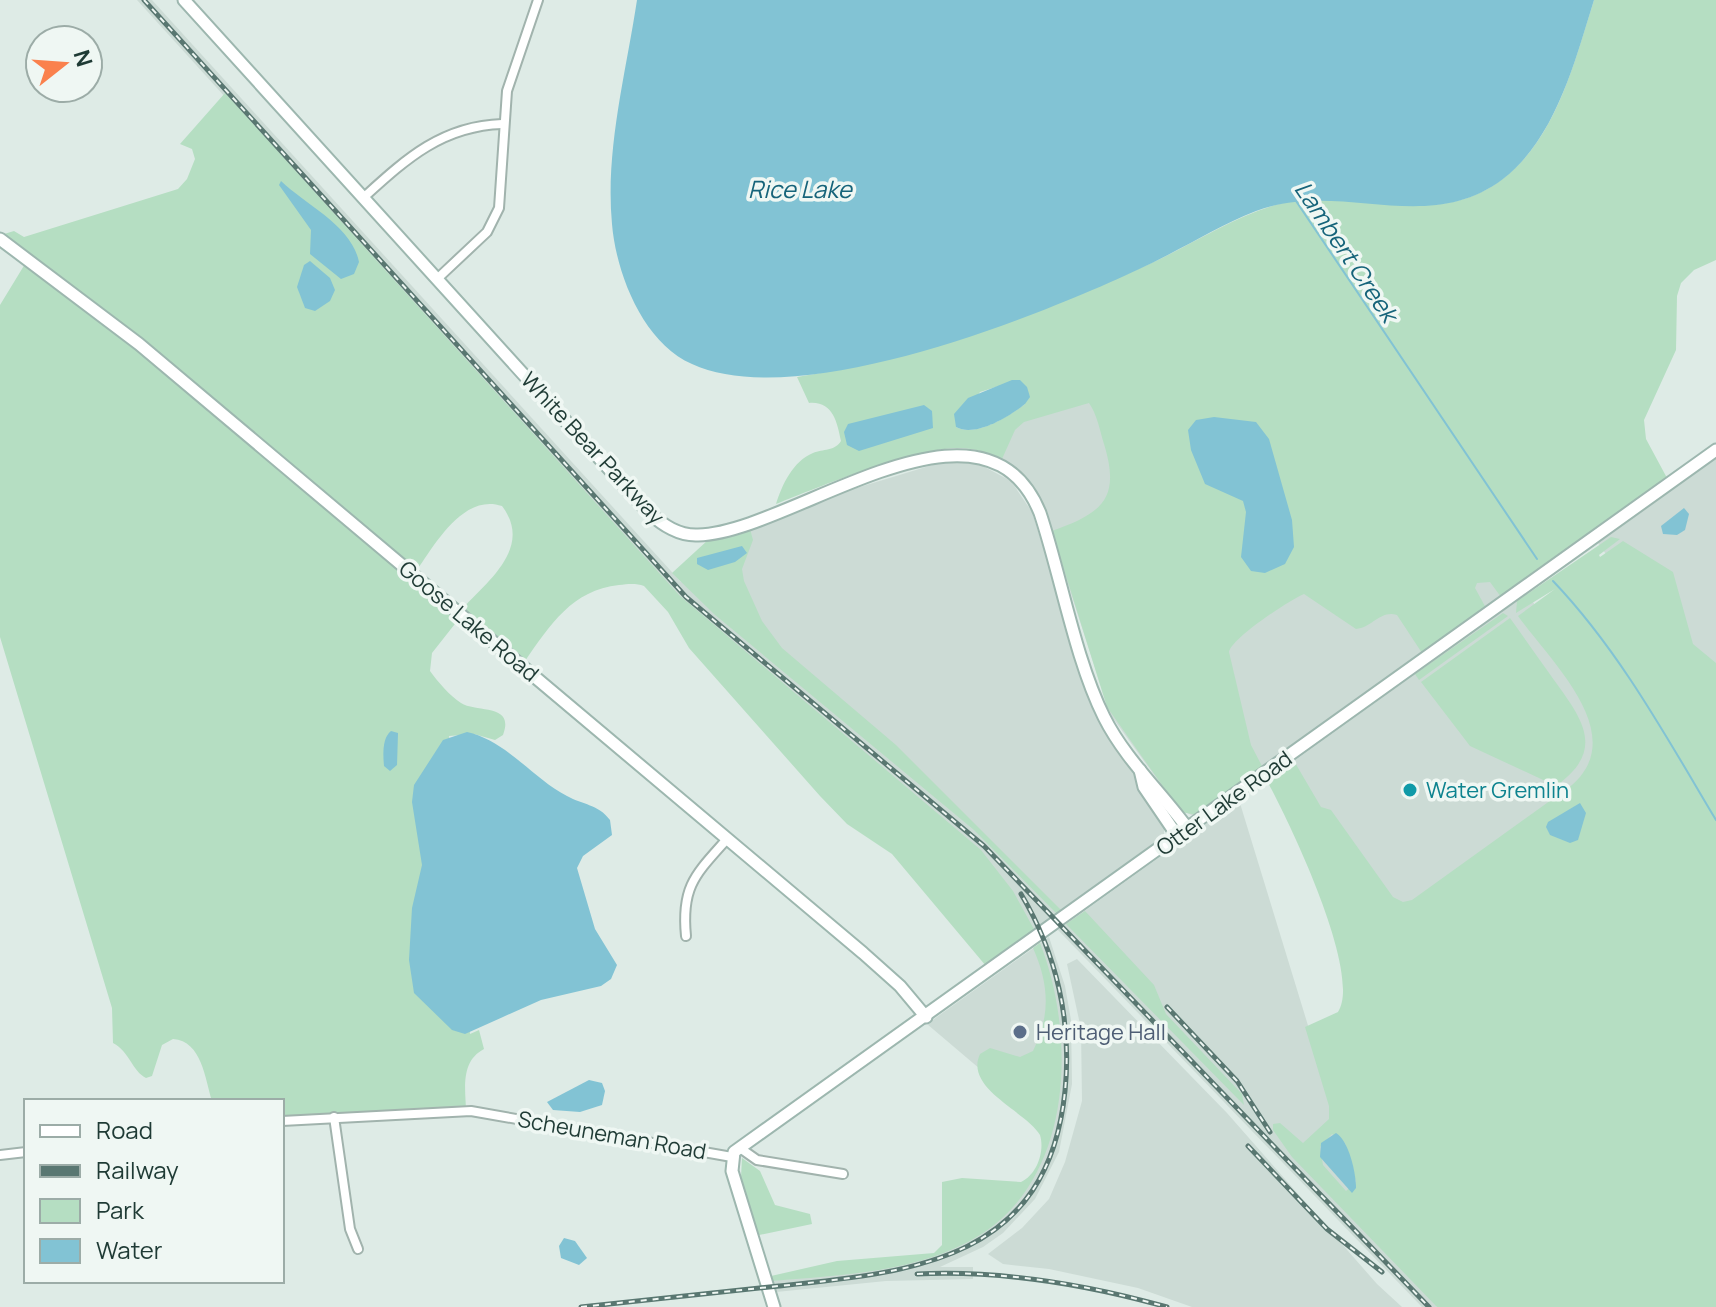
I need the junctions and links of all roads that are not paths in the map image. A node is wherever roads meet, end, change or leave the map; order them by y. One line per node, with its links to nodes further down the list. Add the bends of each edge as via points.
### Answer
1 (538, 0): 3 (street, via 507,91)
2 (188, 1): 4 (street, White Bear Parkway)
3 (502, 124): 4 (street, via 457,131 426,145); 6 (street, via 502,196 495,219)
4 (363, 198): 6 (street, White Bear Parkway)
5 (0, 239): 11 (street, Goose Lake Road, via 139,344)
6 (437, 279): 8 (street, White Bear Parkway, via 649,513 682,533 724,531 820,493 939,456 974,456 1010,471 1040,513 1101,710)
7 (1716, 450): 9 (street, Otter Lake Road)
8 (1140, 770): 9 (street, White Bear Parkway); 10 (street, White Bear Parkway, via 1144,787)
9 (1188, 829): 10 (street, Otter Lake Road)
10 (1178, 837): 13 (street, Otter Lake Road)
11 (727, 839): 12 (street, via 688,887); 13 (street, Goose Lake Road, via 892,978)
12 (686, 936)
13 (926, 1017): 17 (street, Otter Lake Road)
14 (334, 1117): 15 (street, Scheuneman Road); 17 (street, Scheuneman Road, via 471,1111); 20 (street, via 350,1229)
15 (284, 1121)
16 (24, 1152): 18 (street)
17 (736, 1152): 19 (street); 21 (street, Scheuneman Road, via 732,1171)
18 (0, 1155)
19 (843, 1174)
20 (358, 1249)
21 (774, 1307)

